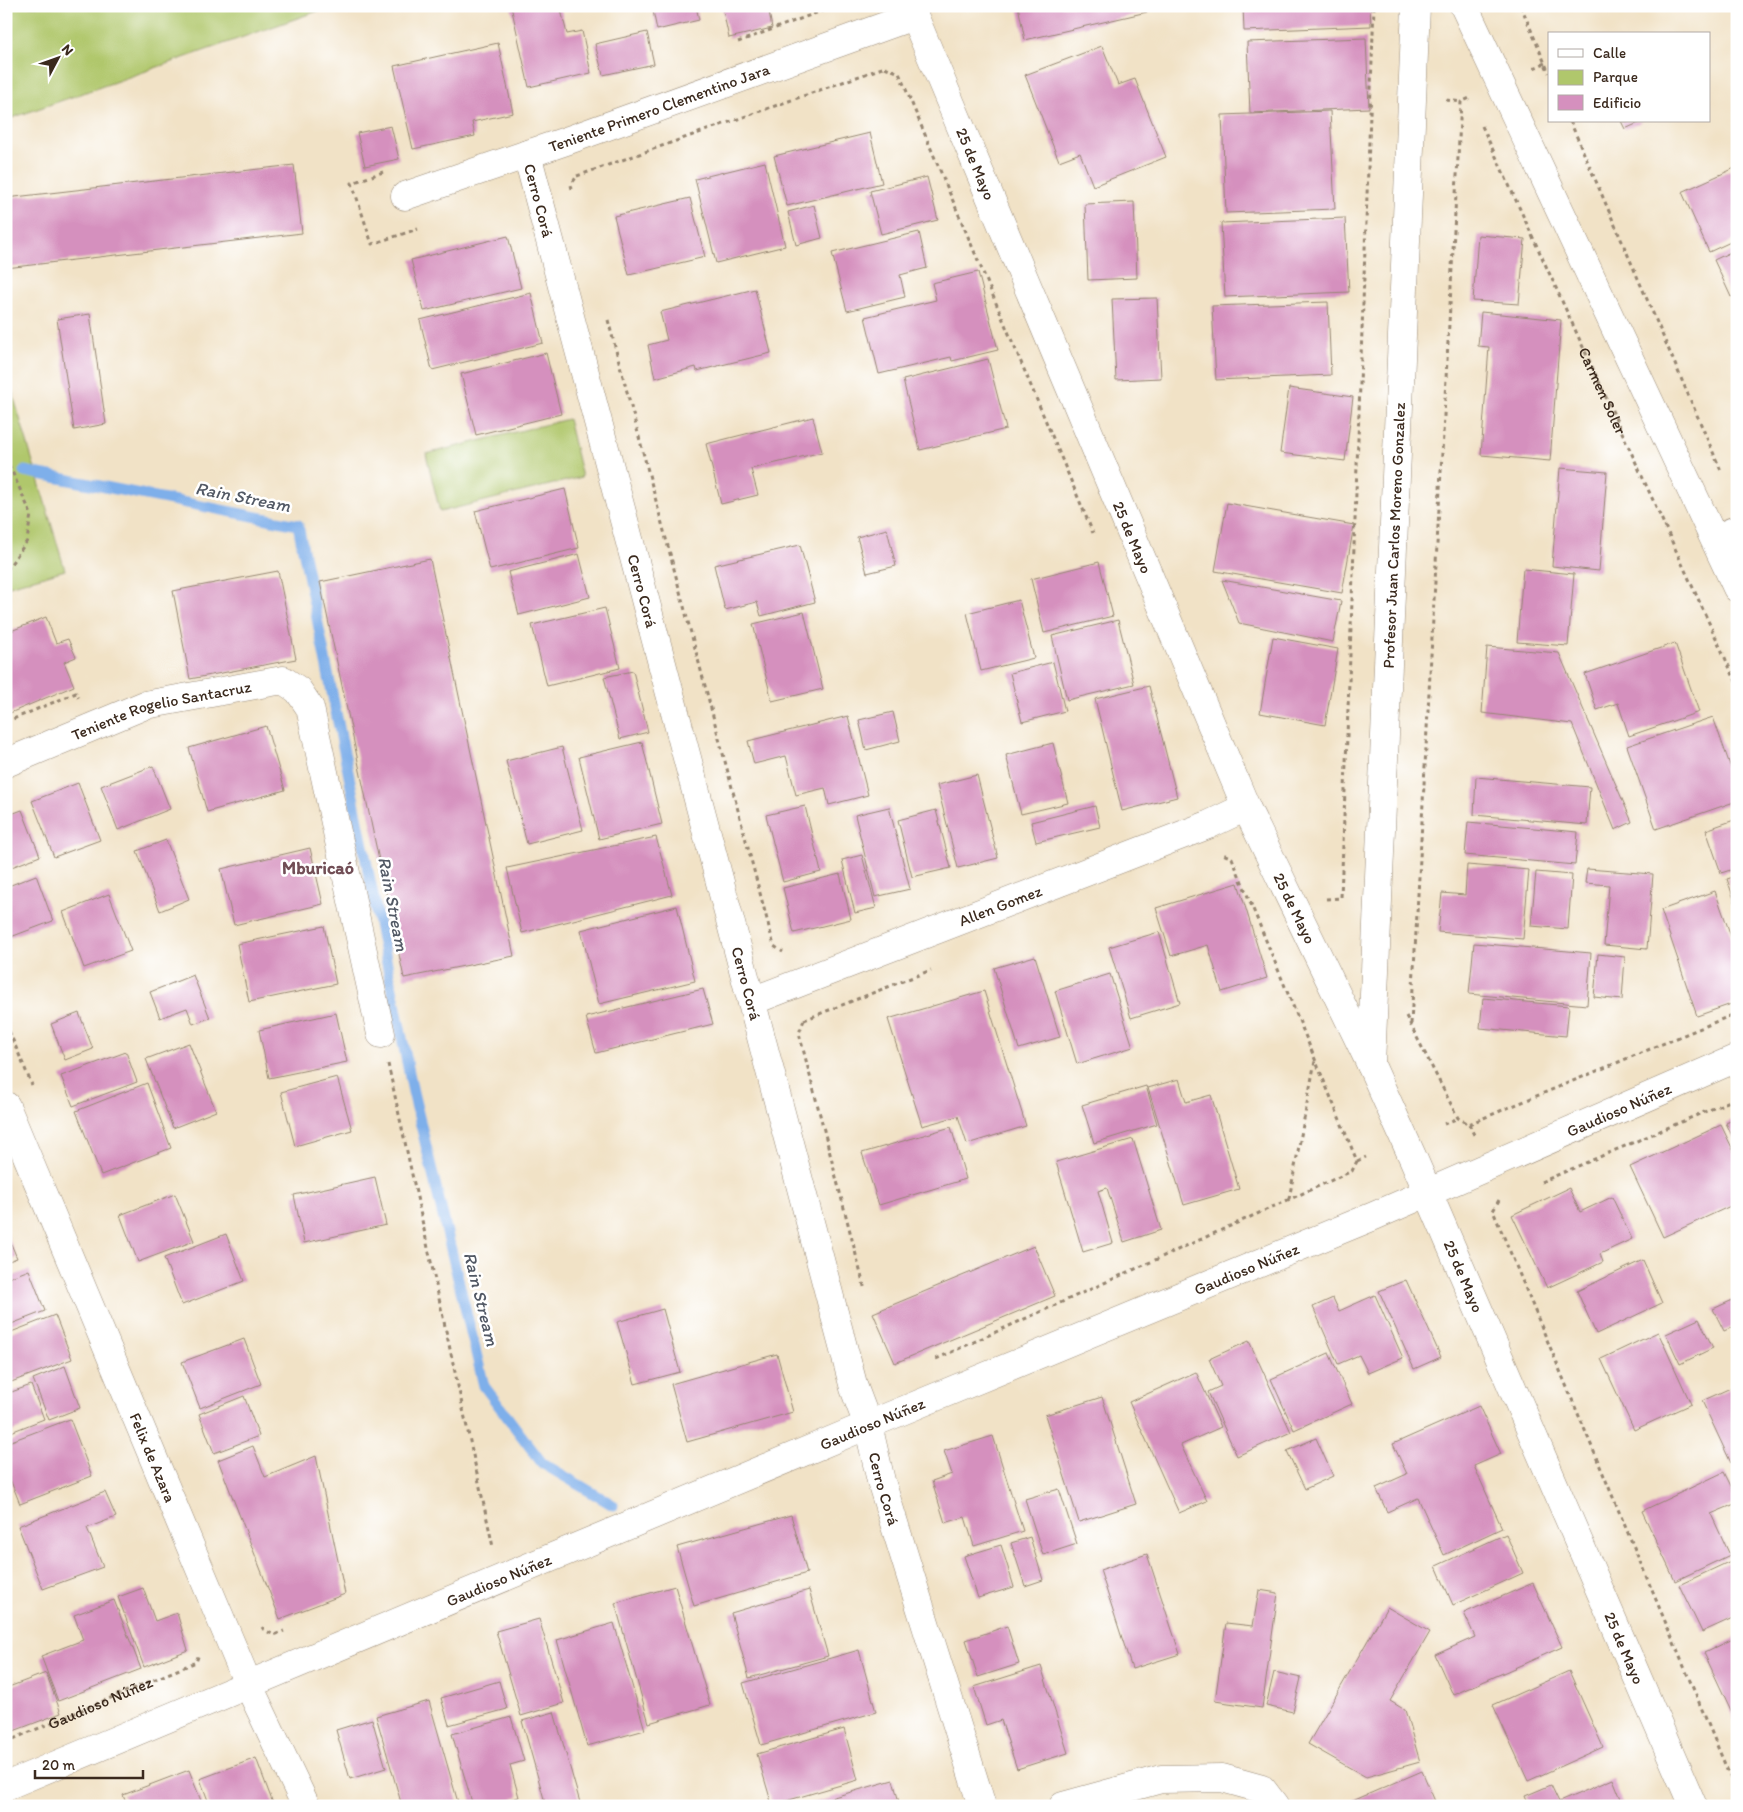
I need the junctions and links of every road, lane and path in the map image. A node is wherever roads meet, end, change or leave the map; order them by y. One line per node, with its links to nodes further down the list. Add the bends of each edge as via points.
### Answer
1 (1374, 6): 9 (path)
2 (1416, 6): 38 (street, Profesor Juan Carlos Moreno Gonzalez)
3 (1464, 6): 22 (street)
4 (1521, 6): 6 (path)
5 (911, 11): 16 (street, Teniente Primero Clementino Jara); 28 (street, 25 de Mayo)
6 (1545, 63): 7 (path); 8 (path)
7 (1534, 68)
8 (1548, 70)
9 (1370, 99): 10 (path); 30 (path, via 1341,898)
10 (1376, 99)
11 (1446, 100): 12 (path)
12 (1461, 102): 13 (path, via 1469,98); 41 (path, via 1411,1024)
13 (1473, 107)
14 (1570, 122): 21 (path)
15 (1481, 125): 26 (path, Carmen Soler)
16 (528, 154): 18 (street, Teniente Primero Clementino Jara); 32 (street, Cerro Corá)
17 (574, 194): 23 (path, via 571,185 577,176 885,67 899,73)
18 (404, 196)
19 (605, 310): 31 (path, via 774,946)
20 (6, 458): 24 (path, via 32,514 27,541)
21 (1725, 481)
22 (1725, 531): 25 (street)
23 (1096, 539)
24 (6, 571)
25 (1737, 588)
26 (1737, 684)
27 (6, 763): 35 (street, Teniente Rogelio Santacruz, via 145,705 283,680 298,690 310,708)
28 (1246, 807): 32 (street, Allen Gomez); 38 (street, 25 de Mayo)
29 (1223, 854): 37 (path, via 1232,858)
30 (1321, 900)
31 (783, 952)
32 (752, 1000): 53 (street, Cerro Corá, via 854,1388)
33 (1737, 1013): 43 (path)
34 (804, 1020): 51 (path, via 799,1033)
35 (381, 1034): 54 (path)
36 (1737, 1058): 48 (street, Gaudioso Núñez)
37 (1315, 1060): 46 (path); 50 (path)
38 (1371, 1065): 48 (street, 25 de Mayo)
39 (1737, 1098): 47 (path)
40 (6, 1106): 56 (street, Felix de Azara)
41 (1458, 1118): 42 (path); 43 (path)
42 (1444, 1124)
43 (1470, 1124): 44 (path)
44 (1475, 1138)
45 (1366, 1157): 46 (path)
46 (1357, 1161): 50 (path, via 1352,1172)
47 (1536, 1184)
48 (1428, 1193): 53 (street, Gaudioso Núñez); 64 (street, 25 de Mayo)
49 (1508, 1196): 59 (path, via 1499,1200 1493,1212)
50 (1289, 1199): 52 (path)
51 (866, 1298)
52 (929, 1362)
53 (868, 1425): 56 (street, Gaudioso Núñez); 61 (street, Cerro Corá, via 884,1490)
54 (493, 1547)
55 (196, 1662): 57 (path, Gaudioso Núñez)
56 (248, 1684): 58 (street, Gaudioso Núñez); 60 (street, Felix de Azara)
57 (6, 1742)
58 (6, 1786)
59 (1737, 1793)
60 (306, 1806)
61 (982, 1806)
62 (1063, 1806): 63 (street, via 1161,1779 1222,1778 1262,1789)
63 (1274, 1806)
64 (1693, 1806)

